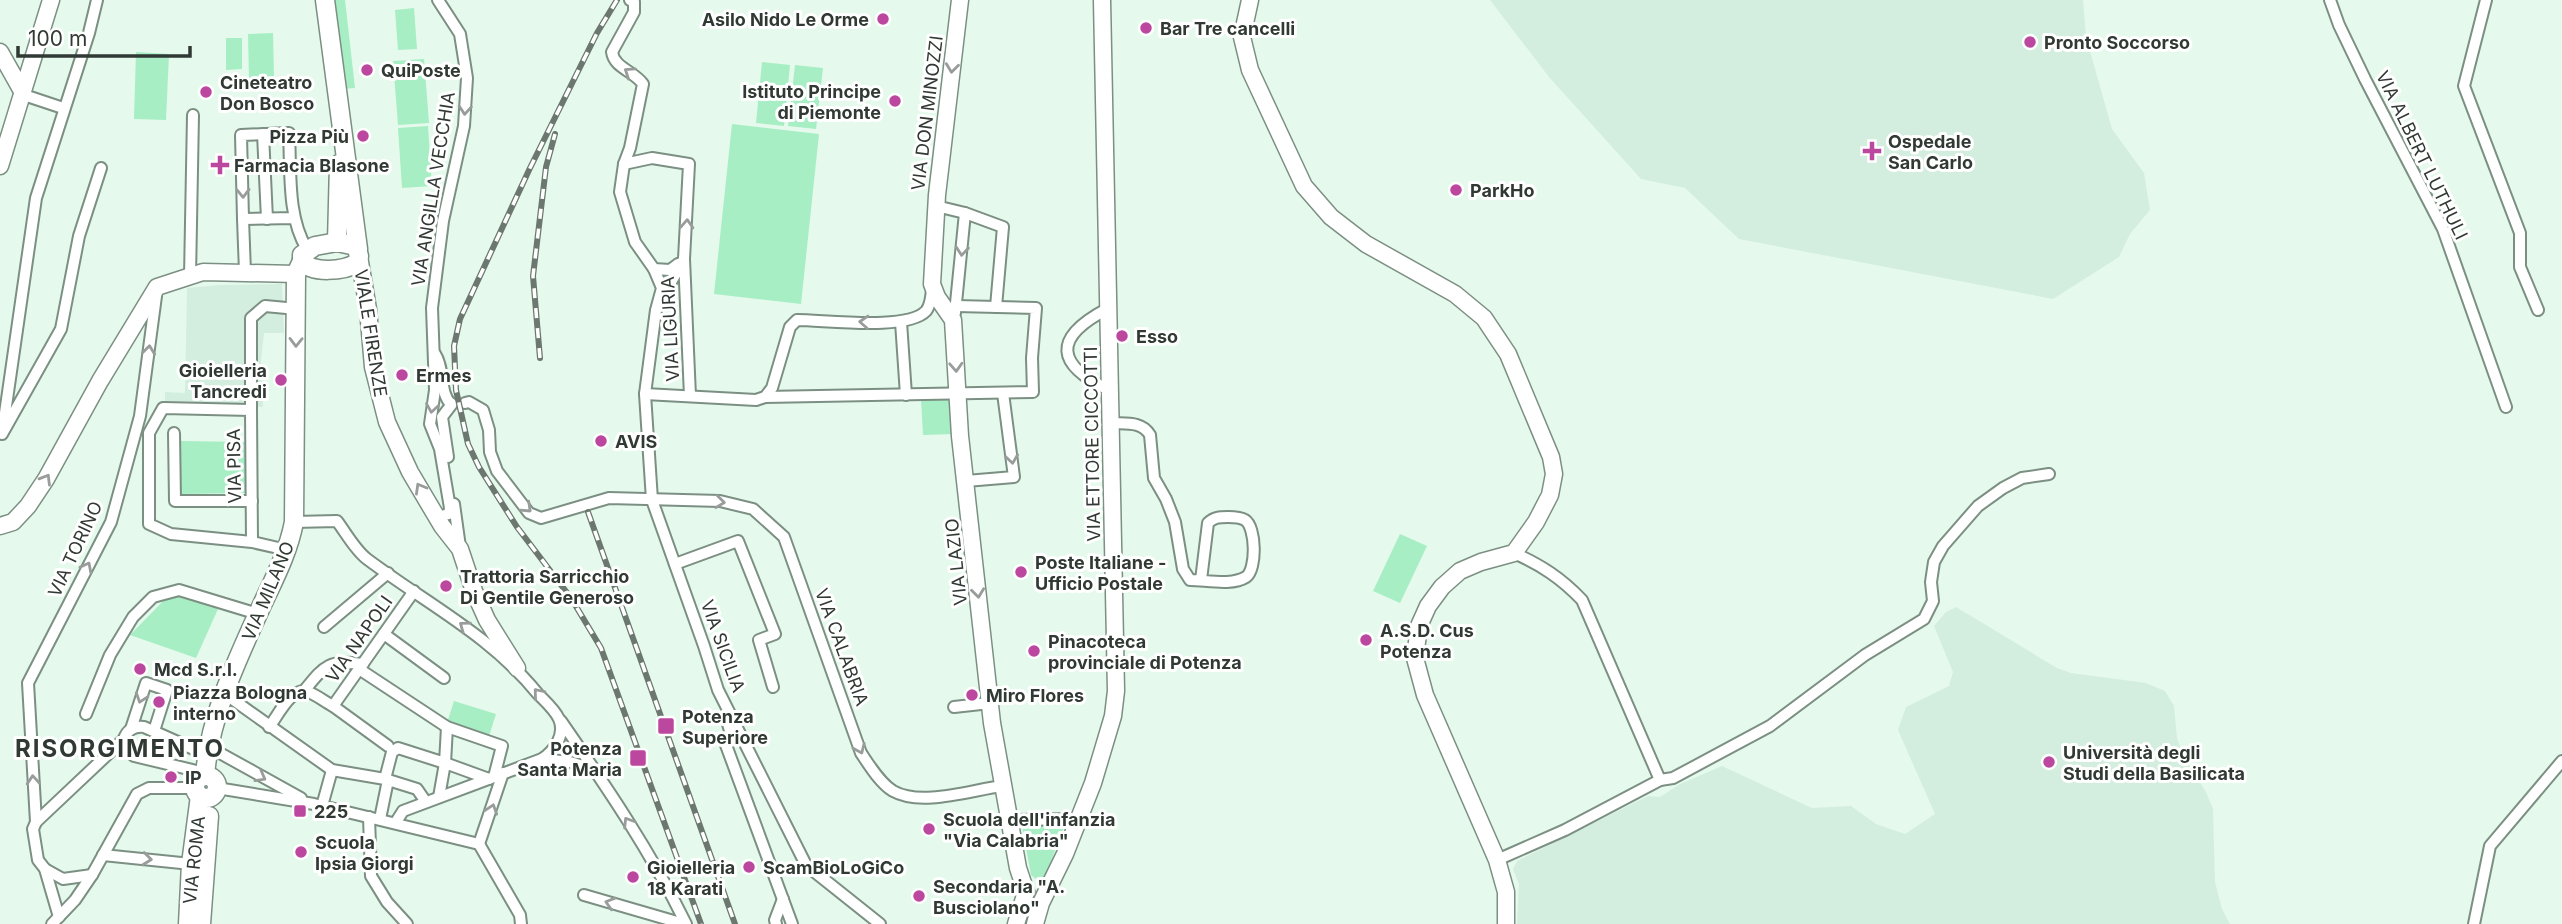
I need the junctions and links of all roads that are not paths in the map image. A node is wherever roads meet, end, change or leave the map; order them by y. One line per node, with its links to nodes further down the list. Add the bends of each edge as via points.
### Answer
1 (51, 0): 12 (main road)
2 (97, 0): 13 (street)
3 (326, 0): 14 (main road, VIALE FIRENZE)
4 (438, 0): 41 (street, VIA ANGILLA VECCHIA, one-way to 41, via 460,34 467,78 464,126 443,221 432,308)
5 (630, 0): 17 (street, one-way to 5, via 643,84 619,65 612,52 634,12)
6 (960, 0): 20 (main road, VIA DON MINOZZI, one-way to 20)
7 (1102, 0): 36 (main road, VIA ETTORE CICCOTTI)
8 (1250, 0): 64 (main road, via 1242,37 1250,70 1304,186 1331,217 1366,244 1455,294 1484,318 1508,354 1554,474 1550,495)
9 (2330, 0): 50 (street, VIA ALBERT LUTHULI, via 2365,79 2443,229)
10 (2486, 0): 38 (street, via 2464,86 2520,233 2520,267)
11 (0, 52): 12 (main road)
12 (21, 92): 13 (street); 18 (main road)
13 (64, 108): 19 (street, via 36,198 2,434 61,329 79,236)
14 (341, 108): 25 (main road, VIALE FIRENZE); 26 (main road, VIALE FIRENZE)
15 (192, 115): 31 (street)
16 (263, 134): 22 (street, via 289,133); 23 (street, one-way to 23, via 242,135); 24 (street)
17 (624, 163): 27 (street, VIA LIGURIA, one-way to 17, via 689,164 652,158); 29 (street, via 620,192 635,242)
18 (0, 166)
19 (101, 168)
20 (936, 206): 21 (street); 32 (main road, VIA DON MINOZZI)
21 (965, 213): 34 (street, via 1003,228); 39 (street, one-way to 39)
22 (295, 218): 24 (street); 28 (street)
23 (243, 219): 24 (street); 30 (street)
24 (267, 219)
25 (337, 242): 26 (main road, via 349,243); 28 (main road)
26 (359, 253): 28 (main road, via 357,263 346,268); 58 (main road, VIALE FIRENZE, one-way to 26, via 387,422 373,367)
27 (684, 260): 29 (street, via 670,270); 37 (street); 47 (street, VIA LIGURIA)
28 (303, 263): 30 (main road); 35 (main road, VIA MILANO)
29 (654, 269): 37 (street, VIA SICILIA, via 662,288)
30 (245, 271): 31 (main road)
31 (190, 276): 33 (main road)
32 (933, 284): 39 (main road, VIA LAZIO, via 937,297); 40 (street, via 928,308)
33 (157, 287): 60 (main road, one-way to 33, via 13,522 46,480); 107 (street, VIA TORINO, one-way to 33, via 28,683 111,522 140,416)
34 (996, 307): 39 (street); 43 (street, via 1036,308 1033,392)
35 (297, 309): 51 (street, via 265,306 251,318); 59 (main road, VIA MILANO, one-way to 59)
36 (1107, 309): 42 (main road, VIA ETTORE CICCOTTI); 42 (street, via 1069,336 1066,348 1070,363 1087,380)
37 (656, 310): 44 (street, VIA SICILIA)
38 (2538, 310)
39 (954, 313): 45 (main road, VIA LAZIO, one-way to 45)
40 (901, 322): 46 (street); 48 (street, one-way to 48, via 797,320 790,327 772,388)
41 (432, 349): 58 (street, VIA ANGILLA VECCHIA, one-way to 58, via 435,390 430,424 440,449 450,508 449,514); 63 (street, VIA ANGILLA VECCHIA, via 439,359 446,400 452,404 442,417)
42 (1111, 391): 52 (main road, VIA ETTORE CICCOTTI)
43 (1003, 393): 45 (street); 55 (street, one-way to 55, via 1014,477)
44 (645, 394): 47 (street); 56 (street, VIA SICILIA)
45 (957, 394): 46 (street); 55 (main road, VIA LAZIO)
46 (905, 395): 48 (street)
47 (690, 396): 48 (street)
48 (760, 398)
49 (464, 403): 56 (street, VIA CALABRIA, one-way to 56, via 483,410 497,471 528,513 541,518 609,498)
50 (2506, 407)
51 (251, 410): 57 (street, VIA PISA); 61 (street, VIA PISA, via 163,408 149,433 149,524 171,534)
52 (1111, 424): 67 (street, via 1148,430 1154,478 1175,523 1183,569 1190,580); 105 (main road, VIA ETTORE CICCOTTI, via 1116,691 1099,765)
53 (174, 433): 57 (street, via 175,501)
54 (2049, 474): 98 (street, via 2022,478 2003,488 1978,506 1943,546 1934,562 1933,601 1924,619 1865,655 1770,726 1673,778)
55 (966, 481): 79 (main road, VIA LAZIO, one-way to 79)
56 (652, 500): 65 (street, VIA SICILIA); 99 (street, VIA CALABRIA, one-way to 99, via 720,501 754,509 784,537 861,753 891,790 919,799)
57 (252, 501): 61 (street, VIA PISA)
58 (435, 514): 63 (main road, VIALE FIRENZE)
59 (294, 522): 62 (main road, VIA MILANO); 66 (street, via 337,522 364,558)
60 (0, 526)
61 (253, 542): 62 (street, VIA PISA)
62 (288, 550): 69 (main road, VIA MILANO)
63 (460, 550): 73 (main road, VIALE FIRENZE, via 487,620)
64 (1514, 553): 98 (street, via 1564,581 1582,600); 112 (main road, via 1460,571 1442,587 1419,626 1415,658 1425,695)
65 (675, 564): 75 (street, via 738,541 775,634 759,640); 76 (street, VIA SICILIA)
66 (388, 573): 68 (street); 70 (street, VIA NAPOLI)
67 (1201, 580): 67 (street, via 1228,581 1250,573 1252,537 1244,519 1220,517 1208,523)
68 (414, 591): 71 (street, VIA NAPOLI); 73 (street, one-way to 68)
69 (258, 614): 78 (main road, VIA MILANO); 82 (street, via 178,590 153,597 133,617 110,655)
70 (324, 627)
71 (384, 634): 72 (street, VIA NAPOLI); 74 (street)
72 (361, 666): 77 (street, via 331,663); 80 (street, VIA NAPOLI); 85 (street)
73 (517, 668): 83 (street, one-way to 73)
74 (444, 678)
75 (773, 687)
76 (718, 690): 118 (street, via 730,731 726,745); 127 (street, VIA SICILIA, via 806,865)
77 (304, 691): 80 (street, VIA NAPOLI); 84 (street, VIA NAPOLI, via 292,696)
78 (225, 694): 84 (street); 96 (main road, VIA MILANO)
79 (990, 703): 81 (street); 99 (main road, VIA LAZIO)
80 (333, 706): 89 (street, VIA NAPOLI)
81 (954, 707)
82 (86, 714)
83 (559, 719): 90 (street, via 558,743); 94 (street)
84 (269, 727): 93 (street)
85 (447, 727): 92 (street); 95 (street, via 502,746)
86 (131, 729): 87 (street, via 139,726); 87 (street, one-way to 86, via 167,690 146,683); 88 (street)
87 (154, 732): 96 (street)
88 (124, 739): 96 (street, via 134,756); 107 (street)
89 (388, 746)
90 (542, 759): 94 (street); 95 (street)
91 (2562, 761): 131 (street, via 2490,846)
92 (445, 763): 95 (street); 97 (street, via 394,749); 100 (street)
93 (332, 770): 97 (street); 102 (street)
94 (596, 771): 124 (street, one-way to 94, via 663,877)
95 (495, 776): 100 (street); 109 (street, one-way to 95)
96 (206, 778): 102 (street, one-way to 102); 102 (street); 111 (street, via 137,794); 113 (main road, VIA ROMA); 121 (main road, VIA ROMA)
97 (386, 780): 101 (street, via 420,791); 104 (street)
98 (1660, 780): 112 (street, via 1565,830)
99 (1002, 786): 106 (main road, VIA LAZIO)
100 (439, 797): 101 (street)
101 (426, 802): 108 (street, via 403,811)
102 (318, 805): 103 (street)
103 (354, 813): 104 (street); 110 (street)
104 (374, 818): 108 (street); 110 (street)
105 (1078, 819): 106 (street); 117 (main road, VIA ETTORE CICCOTTI, via 1054,876)
106 (1009, 820): 117 (main road, VIA LAZIO, via 1020,878)
107 (36, 822): 114 (street, VIA TORINO, via 38,860)
108 (396, 822): 109 (street)
109 (479, 844): 123 (street)
110 (370, 847): 122 (street, via 371,876)
111 (103, 855): 113 (street, one-way to 113); 115 (street)
112 (1497, 859): 130 (main road, via 1506,892)
113 (191, 864): 120 (main road, VIA ROMA)
114 (45, 869): 115 (street, via 63,879); 119 (street, VIA TORINO)
115 (92, 875): 119 (street)
116 (584, 895): 124 (street, one-way to 116)
117 (1034, 896): 128 (main road); 129 (main road)
118 (783, 899): 125 (street); 126 (street)
119 (55, 920)
120 (188, 924)
121 (201, 924)
122 (407, 924)
123 (521, 924)
124 (685, 924)
125 (776, 924)
126 (792, 924)
127 (880, 924)
128 (1016, 924)
129 (1035, 924)
130 (1506, 924)
131 (2474, 924)

